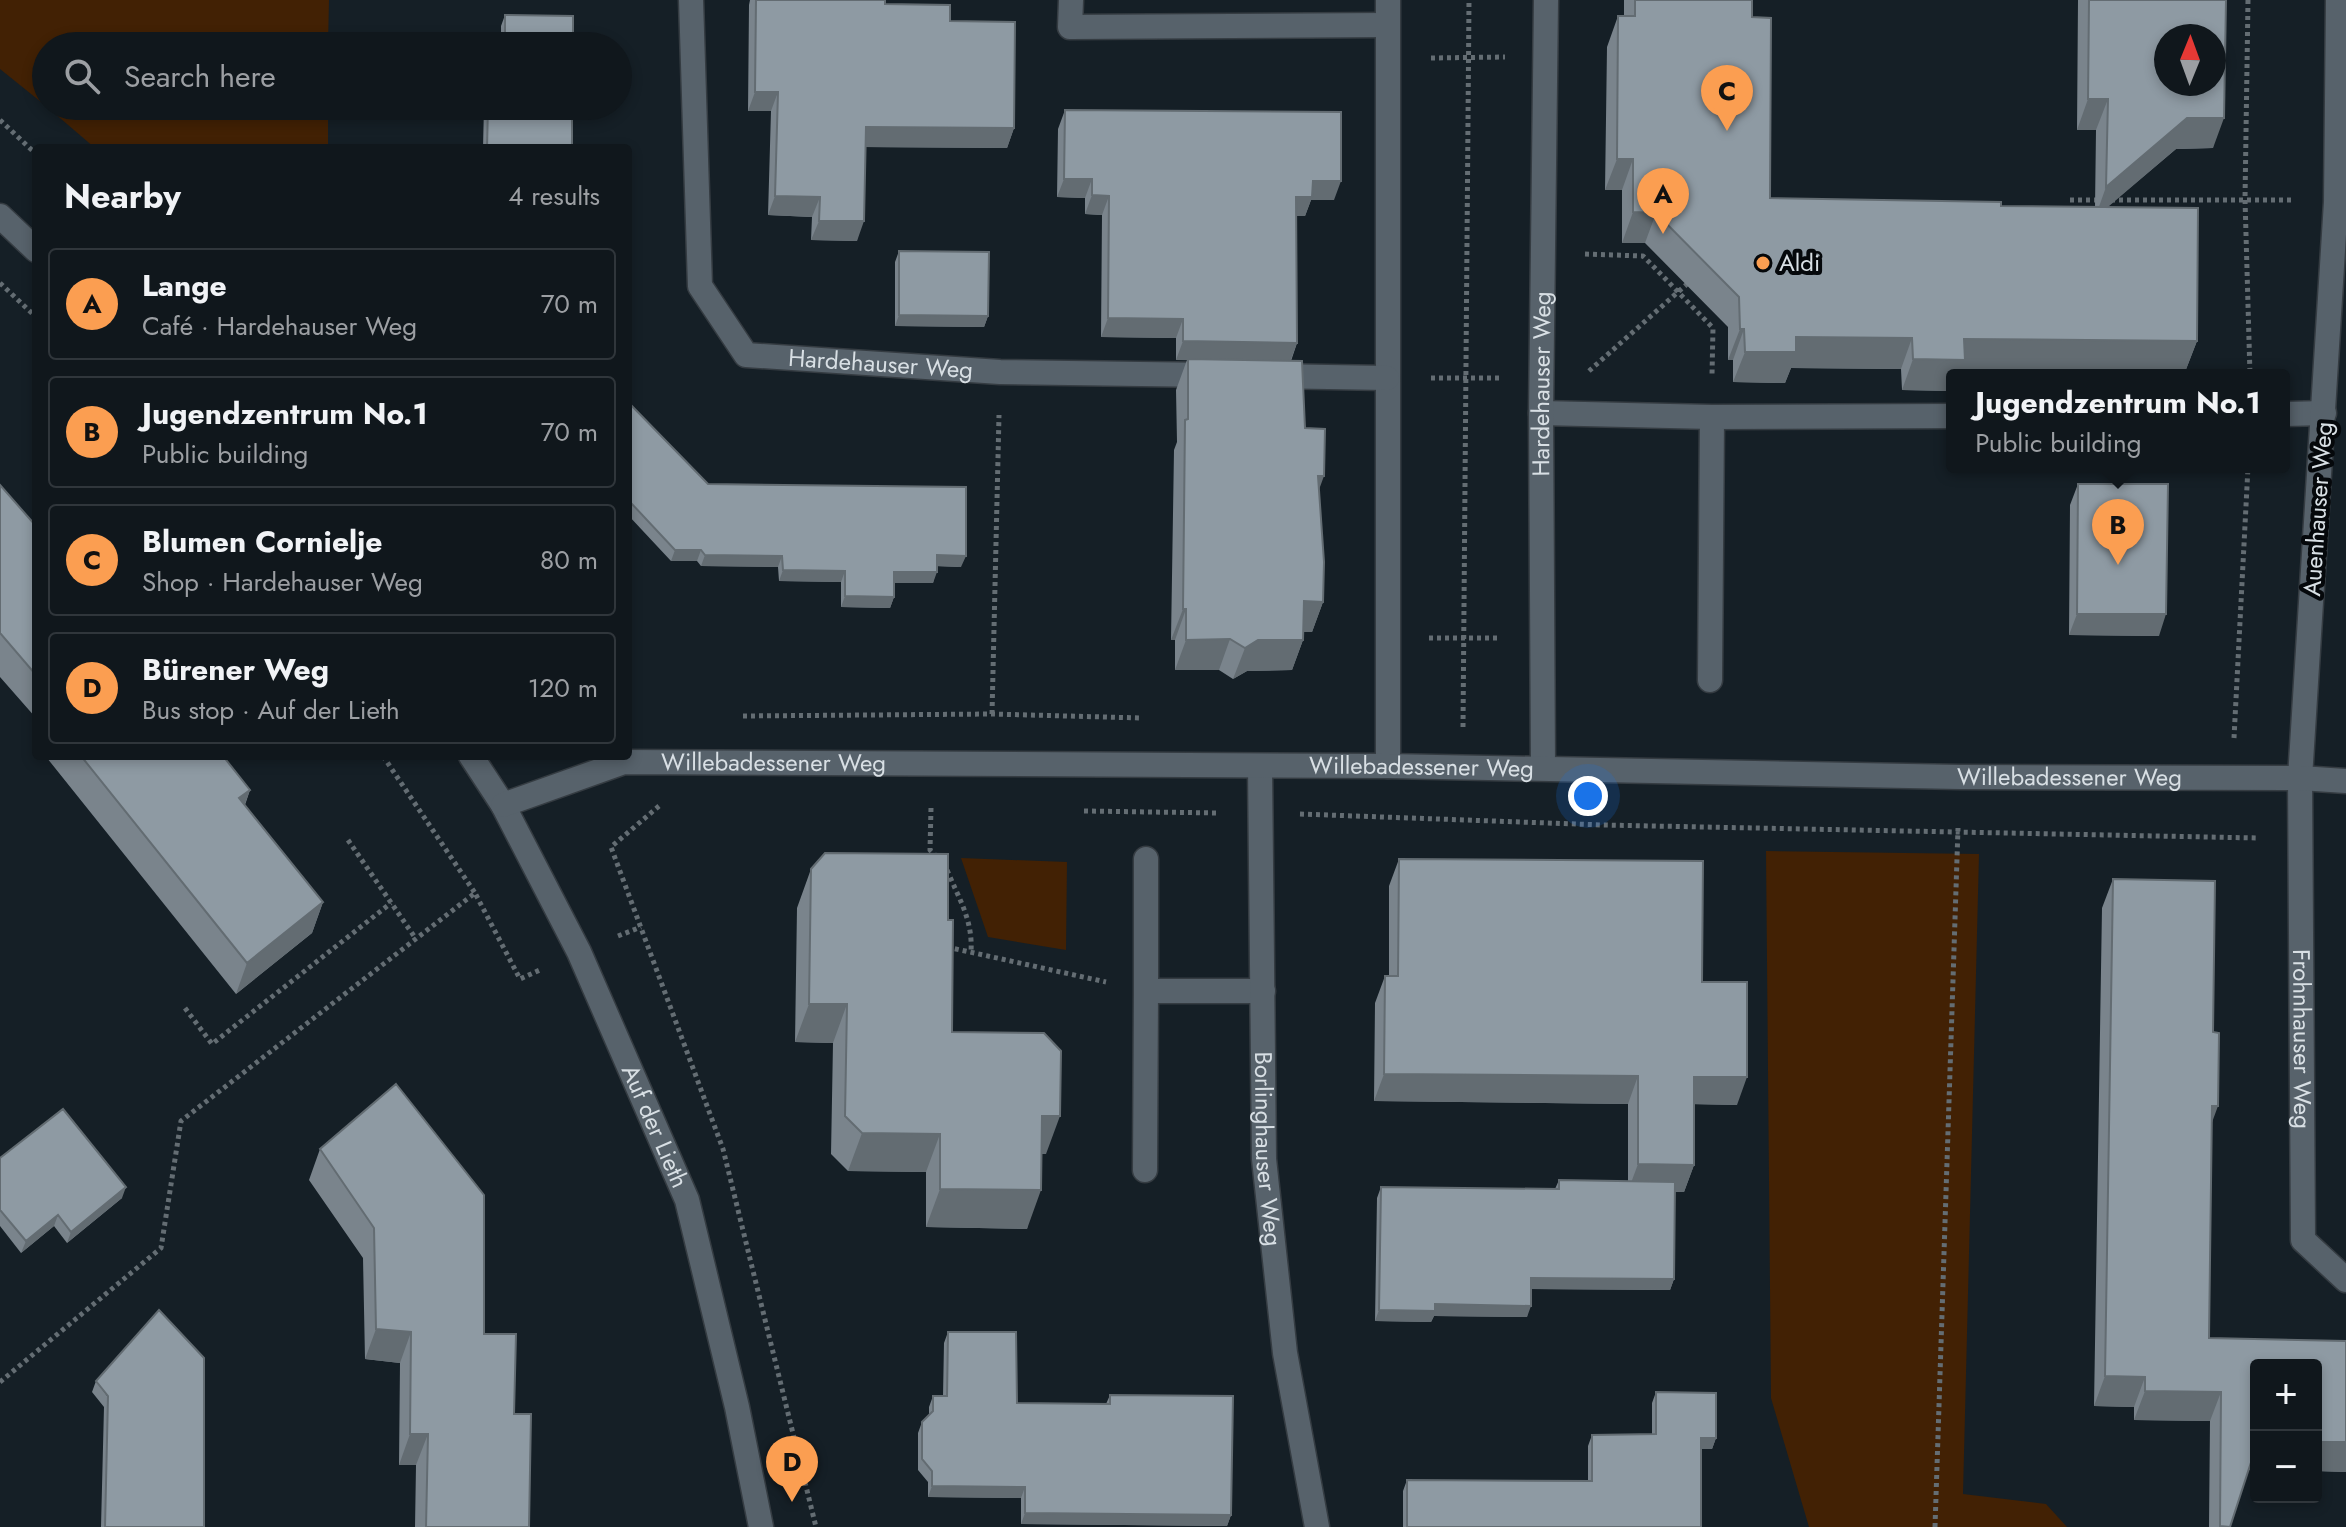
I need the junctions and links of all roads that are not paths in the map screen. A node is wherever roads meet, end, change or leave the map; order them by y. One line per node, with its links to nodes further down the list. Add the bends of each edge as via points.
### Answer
1 (691, 0): 9 (street, Hardehauser Weg, via 700,286 746,355 1000,372)
2 (1071, 0): 6 (street, via 1070,27)
3 (1388, 0): 6 (street)
4 (1546, 0): 10 (street, Hardehauser Weg)
5 (2338, 0): 11 (street, Auenhauser Weg, via 2336,202)
6 (1386, 25): 9 (street)
7 (0, 216): 8 (street)
8 (32, 246)
9 (1387, 378): 17 (street)
10 (1541, 413): 14 (street); 19 (street, Hardehauser Weg)
11 (2324, 413): 12 (street); 20 (street, Auenhauser Weg)
12 (2290, 414)
13 (1946, 416): 14 (street)
14 (1712, 417): 15 (street)
15 (1710, 680)
16 (474, 760): 22 (street, Auf der Lieth)
17 (1388, 766): 18 (street, Willebadessener Weg); 19 (street, Willebadessener Weg)
18 (1260, 767): 22 (street, Willebadessener Weg, via 624,762); 25 (street, Borlinghauser Weg)
19 (1543, 768): 20 (street, Willebadessener Weg)
20 (2300, 778): 21 (street, Willebadessener Weg); 27 (street, Frohnhauser Weg, via 2303,1240)
21 (2346, 781)
22 (503, 805): 28 (street, Auf der Lieth, via 579,952 687,1200)
23 (1146, 859): 24 (street)
24 (1146, 991): 25 (street); 26 (street)
25 (1263, 991): 29 (street, Borlinghauser Weg, via 1270,1232 1285,1353)
26 (1145, 1170)
27 (2346, 1280)
28 (761, 1527)
29 (1317, 1527)

